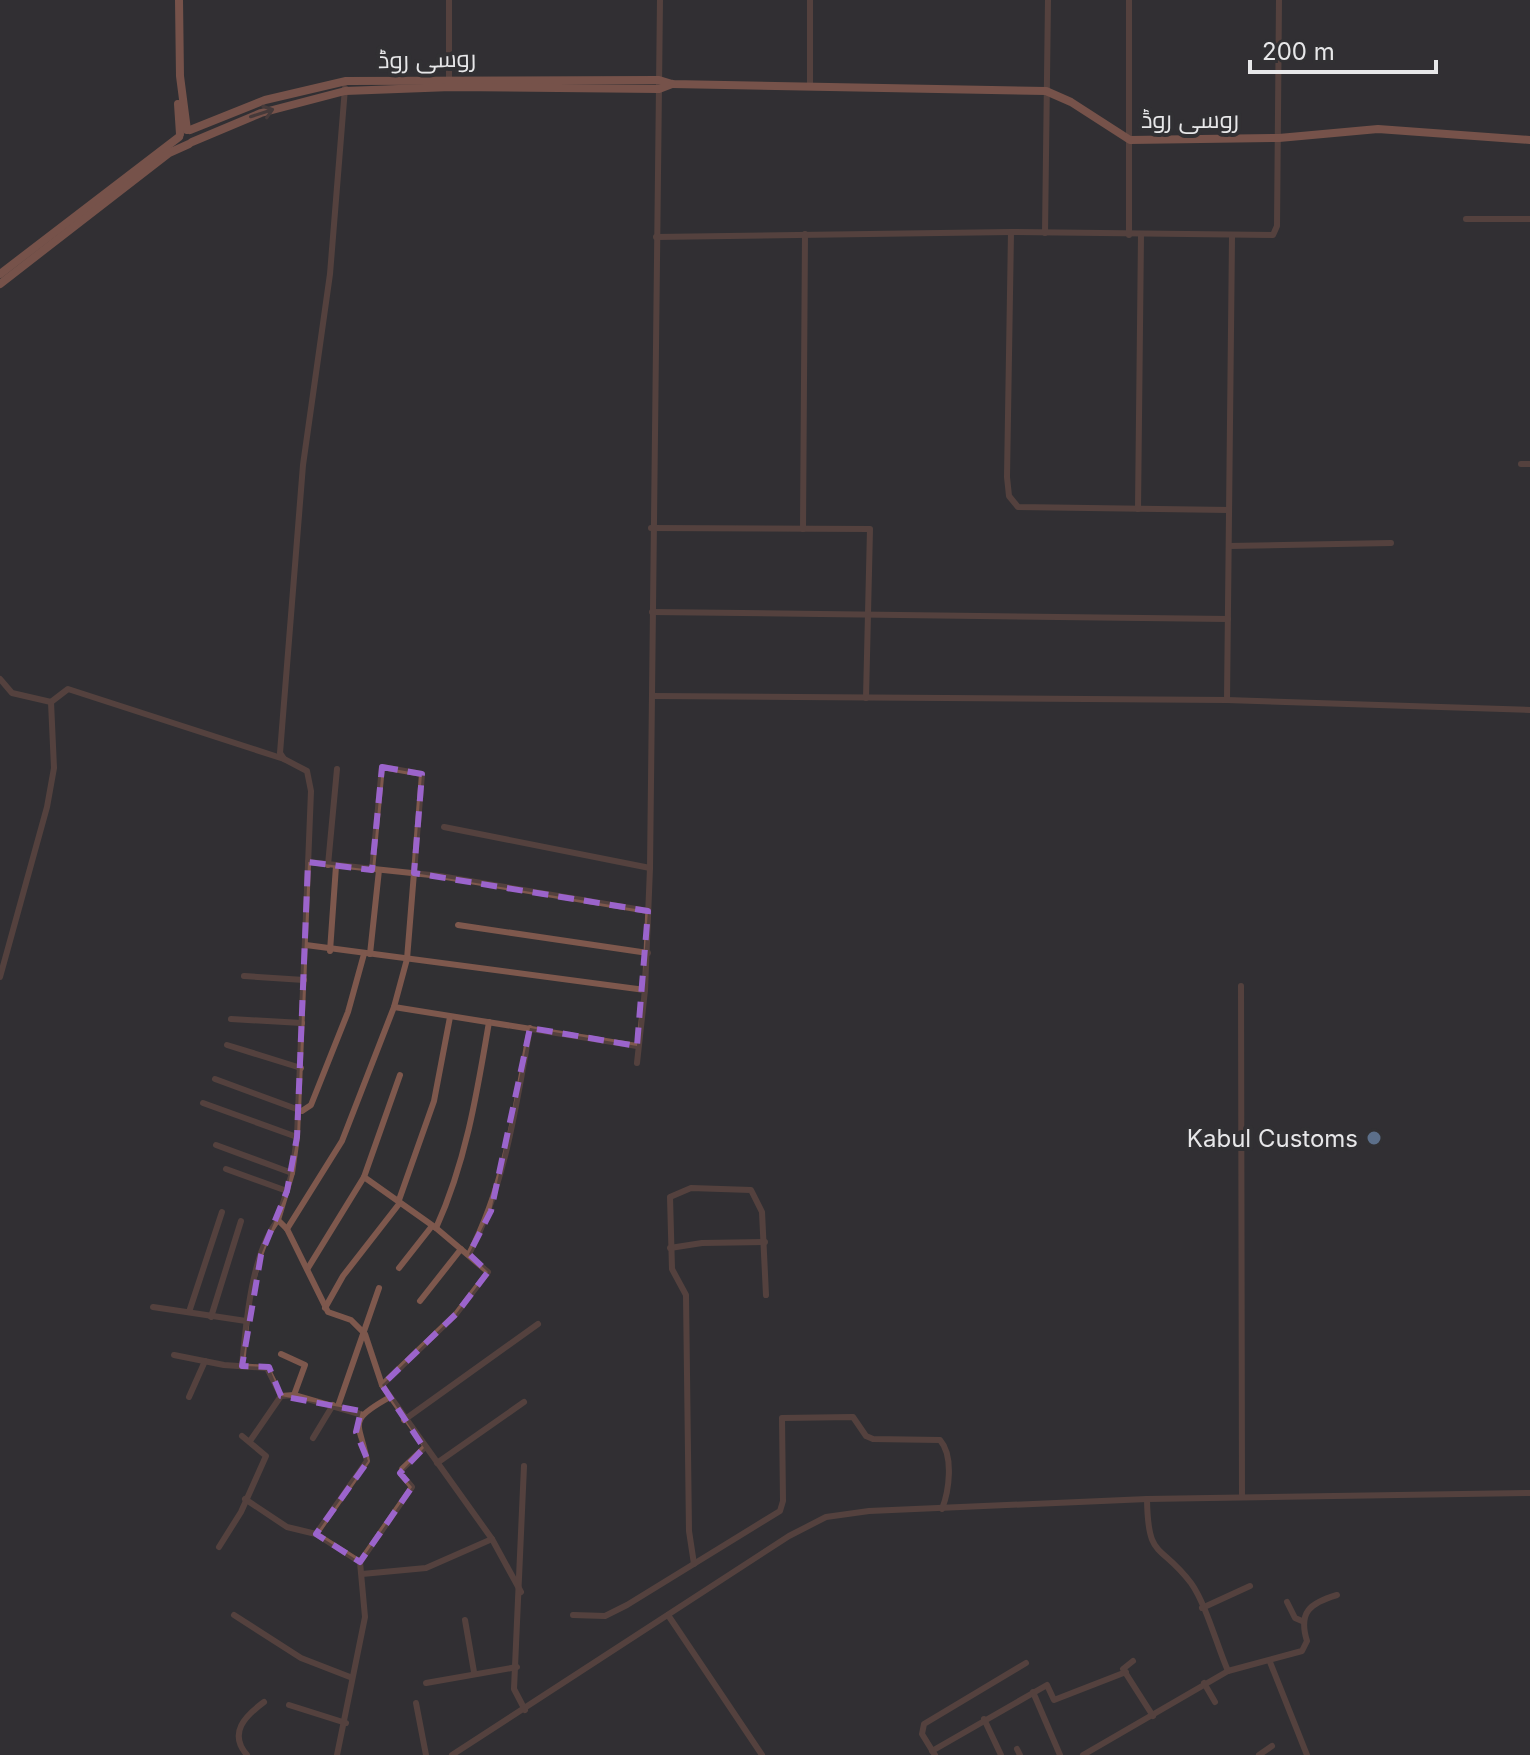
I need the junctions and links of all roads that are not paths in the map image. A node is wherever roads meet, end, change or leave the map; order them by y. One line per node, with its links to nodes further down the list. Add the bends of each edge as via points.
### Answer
1 (179, 0): 13 (main road)
2 (449, 0): 8 (street)
3 (660, 0): 9 (street)
4 (810, 0): 11 (street)
5 (1048, 0): 12 (street)
6 (1129, 0): 15 (street)
7 (1279, 0): 14 (street)
8 (449, 78): 9 (main road, روسی روڈ); 10 (main road, روسی روڈ)
9 (659, 84): 10 (main road, روسی روڈ); 11 (main road, روسی روڈ); 25 (street)
10 (346, 86): 13 (main road, روسی روڈ, via 265,100); 17 (main road, روسی روڈ, one-way to 10); 46 (street, via 330,274 303,465 280,753)
11 (810, 86): 12 (main road, روسی روڈ)
12 (1046, 91): 15 (main road, روسی روڈ); 21 (street)
13 (184, 133): 17 (main road, via 184,144); 27 (main road, روسی روڈ)
14 (1279, 138): 15 (main road, روسی روڈ); 16 (main road, روسی روڈ, via 1378,129); 26 (street, via 1273,235)
15 (1130, 140): 23 (street)
16 (1530, 140)
17 (190, 143): 28 (main road, روسی روڈ, via 169,153)
18 (1466, 219): 19 (street)
19 (1530, 219)
20 (1011, 232): 21 (street); 22 (street); 31 (street, via 1009,496 1018,507)
21 (1045, 233): 23 (street)
22 (805, 234): 25 (street); 34 (street)
23 (1129, 235): 24 (street)
24 (1141, 235): 26 (street); 31 (street)
25 (656, 237): 33 (street)
26 (1232, 237): 32 (street)
27 (0, 274)
28 (0, 284)
29 (1521, 464): 30 (street)
30 (1530, 464)
31 (1138, 509): 32 (street)
32 (1229, 510): 36 (street)
33 (651, 528): 34 (street); 37 (street)
34 (803, 529): 38 (street, via 870,529)
35 (1391, 543): 36 (street)
36 (1229, 546): 39 (street)
37 (652, 612): 38 (street); 41 (street)
38 (869, 613): 39 (street); 42 (street)
39 (1228, 619): 43 (street)
40 (0, 679): 44 (street, via 12,693)
41 (652, 696): 42 (street); 51 (street)
42 (866, 698): 43 (street)
43 (1227, 700): 45 (street)
44 (51, 702): 46 (street, via 68,689); 62 (street, via 54,768 47,807)
45 (1530, 710)
46 (284, 759): 49 (street, via 307,771 310,780)
47 (337, 769): 50 (street)
48 (444, 827): 51 (street)
49 (308, 862): 50 (street); 56 (street)
50 (332, 866): 52 (street); 57 (street)
51 (650, 868): 54 (street)
52 (376, 870): 53 (street); 53 (street, via 385,767 422,774); 59 (street)
53 (414, 873): 54 (street); 60 (street)
54 (648, 911): 58 (street)
55 (458, 925): 58 (street)
56 (306, 945): 57 (street); 63 (street)
57 (330, 951): 59 (street)
58 (648, 953): 65 (street)
59 (367, 954): 60 (street); 79 (street, via 311,1105)
60 (407, 959): 65 (street); 66 (street)
61 (244, 976): 63 (street)
62 (0, 977)
63 (304, 980): 70 (street)
64 (1241, 986): 128 (street)
65 (645, 990): 73 (street)
66 (394, 1007): 67 (street); 91 (street, via 342,1141)
67 (450, 1017): 69 (street); 86 (street, via 434,1101)
68 (231, 1019): 70 (street)
69 (489, 1022): 71 (street); 90 (street, via 472,1122 451,1195)
70 (302, 1023): 75 (street)
71 (530, 1028): 73 (street); 95 (street, via 491,1211)
72 (227, 1045): 75 (street)
73 (637, 1046): 74 (street)
74 (637, 1063)
75 (301, 1068): 79 (street)
76 (400, 1075): 84 (street)
77 (215, 1079): 79 (street)
78 (203, 1103): 80 (street)
79 (299, 1108): 80 (street)
80 (297, 1137): 83 (street)
81 (216, 1145): 83 (street)
82 (226, 1169): 85 (street)
83 (292, 1173): 85 (street)
84 (364, 1177): 86 (street); 96 (street)
85 (287, 1191): 88 (street)
86 (399, 1202): 90 (street); 102 (street)
87 (222, 1212): 103 (street)
88 (278, 1220): 91 (street); 105 (street, via 261,1255)
89 (241, 1221): 104 (street)
90 (434, 1227): 94 (street); 97 (street)
91 (287, 1229): 96 (street)
92 (765, 1242): 93 (street); 93 (street, via 762,1212 751,1190 691,1188 670,1197); 99 (street)
93 (670, 1248): 136 (street, via 672,1269 686,1295 689,1531)
94 (461, 1249): 95 (street); 100 (street)
95 (469, 1254): 112 (street, via 486,1267 485,1278 456,1314)
96 (308, 1268): 102 (street)
97 (399, 1268)
98 (379, 1288): 107 (street)
99 (766, 1295)
100 (420, 1301)
101 (153, 1307): 103 (street)
102 (325, 1308): 107 (street, via 357,1324)
103 (189, 1312): 104 (street)
104 (211, 1317): 105 (street)
105 (246, 1321): 111 (street)
106 (538, 1324): 120 (street)
107 (365, 1334): 112 (street); 118 (street)
108 (281, 1354): 113 (street, via 305,1365)
109 (174, 1355): 110 (street)
110 (205, 1361): 111 (street); 115 (street)
111 (242, 1366): 114 (street, via 267,1368)
112 (382, 1385): 116 (street)
113 (294, 1395): 114 (street); 118 (street)
114 (281, 1396): 123 (street)
115 (189, 1397)
116 (390, 1397): 119 (street); 120 (street)
117 (524, 1402): 125 (street)
118 (336, 1405): 119 (street); 122 (street)
119 (363, 1415): 132 (street, via 356,1432 367,1461)
120 (404, 1420): 124 (street)
121 (242, 1436): 123 (street)
122 (313, 1438)
123 (250, 1441): 129 (street, via 266,1456)
124 (424, 1448): 125 (street); 135 (street, via 402,1469 412,1487)
125 (437, 1463): 133 (street)
126 (524, 1466): 139 (street)
127 (1530, 1493): 128 (street)
128 (1242, 1496): 130 (street)
129 (245, 1499): 132 (street, via 287,1527); 134 (street)
130 (1147, 1499): 131 (street); 142 (street, via 1149,1537 1192,1585)
131 (942, 1509): 136 (street, via 948,1480 940,1440 873,1439 853,1417 782,1418 780,1511); 145 (street, via 826,1517)
132 (316, 1534): 135 (street)
133 (492, 1539): 137 (street, via 426,1568); 139 (street)
134 (219, 1547)
135 (360, 1562): 137 (street)
136 (694, 1564): 144 (street, via 605,1616)
137 (362, 1574): 155 (street, via 365,1617)
138 (1250, 1586): 142 (street)
139 (521, 1592): 151 (street)
140 (1337, 1595): 147 (street, via 1308,1607)
141 (1287, 1602): 147 (street)
142 (1202, 1608): 152 (street)
143 (234, 1615): 155 (street, via 301,1658)
144 (573, 1615)
145 (668, 1615): 163 (street); 173 (street)
146 (465, 1620): 153 (street)
147 (1302, 1621): 149 (street, via 1305,1647)
148 (1133, 1661): 154 (street, via 1123,1666)
149 (1270, 1662): 152 (street); 178 (street)
150 (1026, 1663): 168 (street, via 924,1724 920,1729)
151 (517, 1667): 153 (street); 163 (street, via 514,1689)
152 (1228, 1671): 157 (street)
153 (474, 1672): 156 (street)
154 (1126, 1672): 158 (street, via 1054,1700 1047,1685); 164 (street)
155 (350, 1677): 166 (street)
156 (426, 1683)
157 (1204, 1683): 160 (street); 164 (street)
158 (1033, 1692): 165 (street); 175 (street)
159 (264, 1702): 169 (street, via 243,1719 238,1733)
160 (1215, 1702)
161 (416, 1703): 171 (street)
162 (289, 1705): 166 (street)
163 (525, 1710): 172 (street)
164 (1153, 1716): 176 (street)
165 (984, 1719): 168 (street); 174 (street)
166 (346, 1723): 170 (street)
167 (1272, 1746): 177 (street)
168 (933, 1753)
169 (247, 1755)
170 (337, 1755)
171 (426, 1755)
172 (452, 1755)
173 (762, 1755)
174 (1001, 1755)
175 (1060, 1755)
176 (1083, 1755)
177 (1259, 1755)
178 (1307, 1755)

